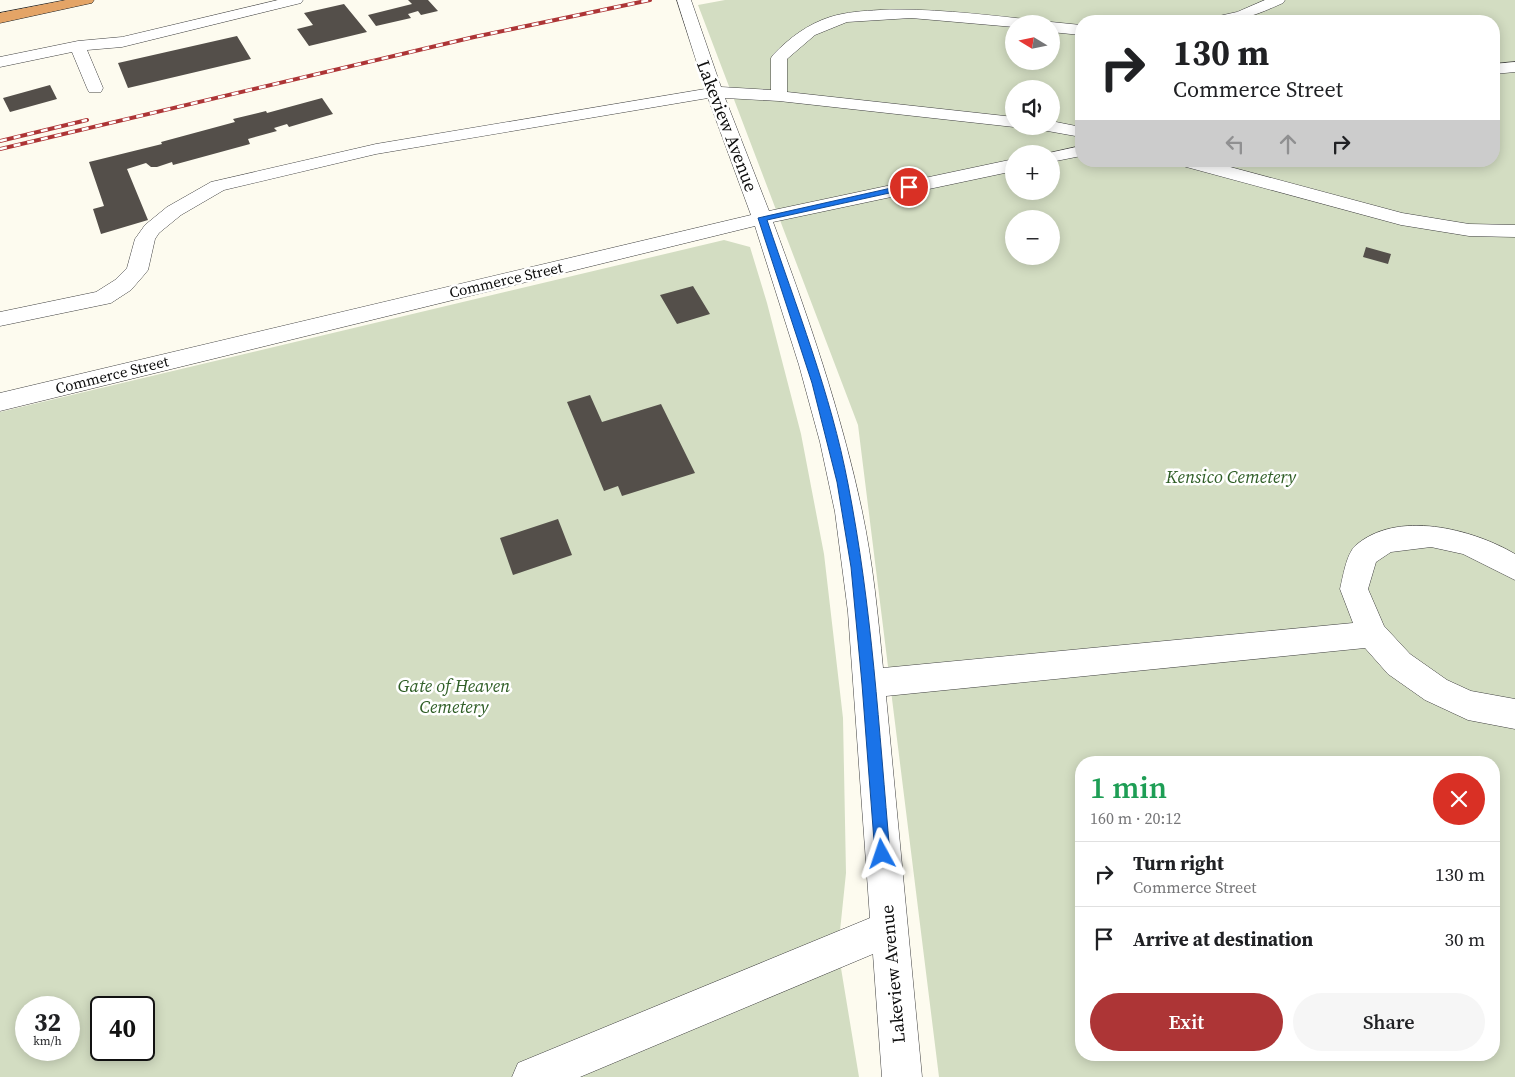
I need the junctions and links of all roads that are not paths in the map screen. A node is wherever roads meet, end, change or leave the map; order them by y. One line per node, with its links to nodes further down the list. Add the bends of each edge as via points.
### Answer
1 (40, 0): 6 (highway)
2 (86, 0): 8 (highway)
3 (296, 0): 12 (street, via 122,42)
4 (684, 0): 17 (street, Lakeview Avenue, via 702,60)
5 (1278, 0): 7 (street)
6 (0, 8)
7 (1242, 15)
8 (0, 18)
9 (1005, 22): 18 (street, via 915,14 861,16 833,21 811,31 779,58)
10 (1060, 28): 11 (street)
11 (1075, 29)
12 (78, 46): 13 (street); 16 (street)
13 (0, 62)
14 (1515, 67): 15 (street)
15 (1500, 68)
16 (95, 88)
17 (716, 92): 18 (street); 26 (street, Lakeview Avenue); 28 (street, via 376,149 218,186 174,211 152,229 145,239 137,270 124,285 110,294)
18 (779, 96): 19 (street)
19 (1005, 121)
20 (1060, 128): 21 (street)
21 (1075, 131)
22 (1075, 152): 23 (street)
23 (1060, 155)
24 (1005, 167): 26 (street, Commerce Street)
25 (1208, 167): 27 (street, via 1401,219 1468,230)
26 (762, 218): 29 (street, Commerce Street); 32 (street, Lakeview Avenue, via 817,383 842,482 857,567)
27 (1515, 231)
28 (0, 319)
29 (0, 402)
30 (1515, 568): 31 (street, via 1467,544 1431,536 1385,541 1364,555 1354,589)
31 (1372, 634): 32 (street); 33 (street, via 1400,664 1436,690 1468,705)
32 (869, 684): 34 (street, Lakeview Avenue)
33 (1515, 714)
34 (889, 929): 35 (street); 36 (street, Lakeview Avenue)
35 (532, 1077)
36 (902, 1077)

